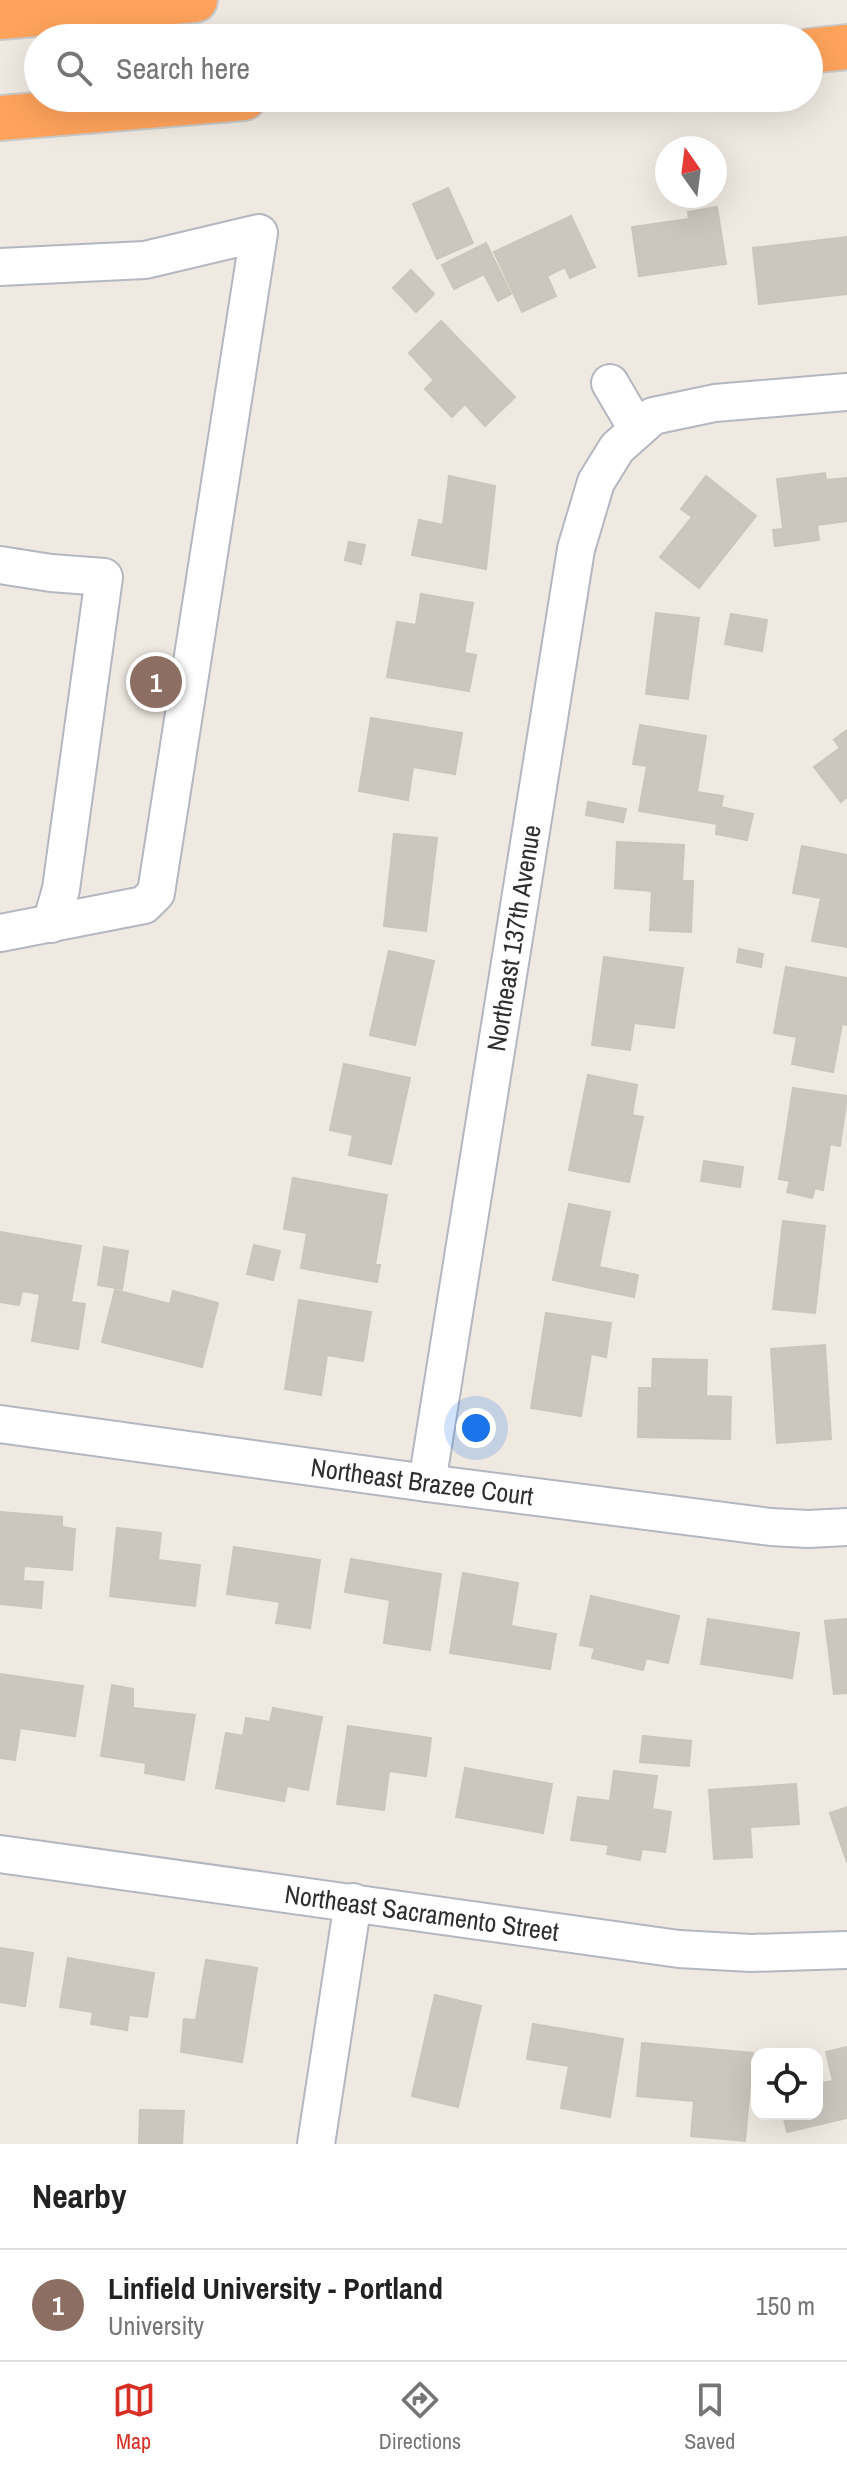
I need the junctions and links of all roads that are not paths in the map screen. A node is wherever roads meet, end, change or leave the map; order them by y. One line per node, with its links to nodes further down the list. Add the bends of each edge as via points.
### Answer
1 (195, 0): 2 (highway)
2 (0, 17)
3 (847, 47): 4 (highway)
4 (823, 50)
5 (73, 112): 6 (highway)
6 (0, 118)
7 (0, 267): 12 (street, via 145,260 259,233 156,893 144,905)
8 (610, 383): 10 (street)
9 (847, 392): 10 (street, via 715,403)
10 (645, 423): 15 (street, Northeast 137th Avenue, via 617,448 596,482 576,549)
11 (0, 565): 12 (street, via 104,577 61,889)
12 (51, 924): 13 (street)
13 (0, 933)
14 (0, 1424): 15 (street, Northeast Brazee Court)
15 (427, 1483): 16 (street, Northeast Brazee Court, via 771,1527)
16 (847, 1527)
17 (0, 1854): 18 (street, Northeast Sacramento Street)
18 (353, 1902): 19 (street, Northeast Sacramento Street, via 679,1949); 20 (street)
19 (847, 1950)
20 (316, 2144)

